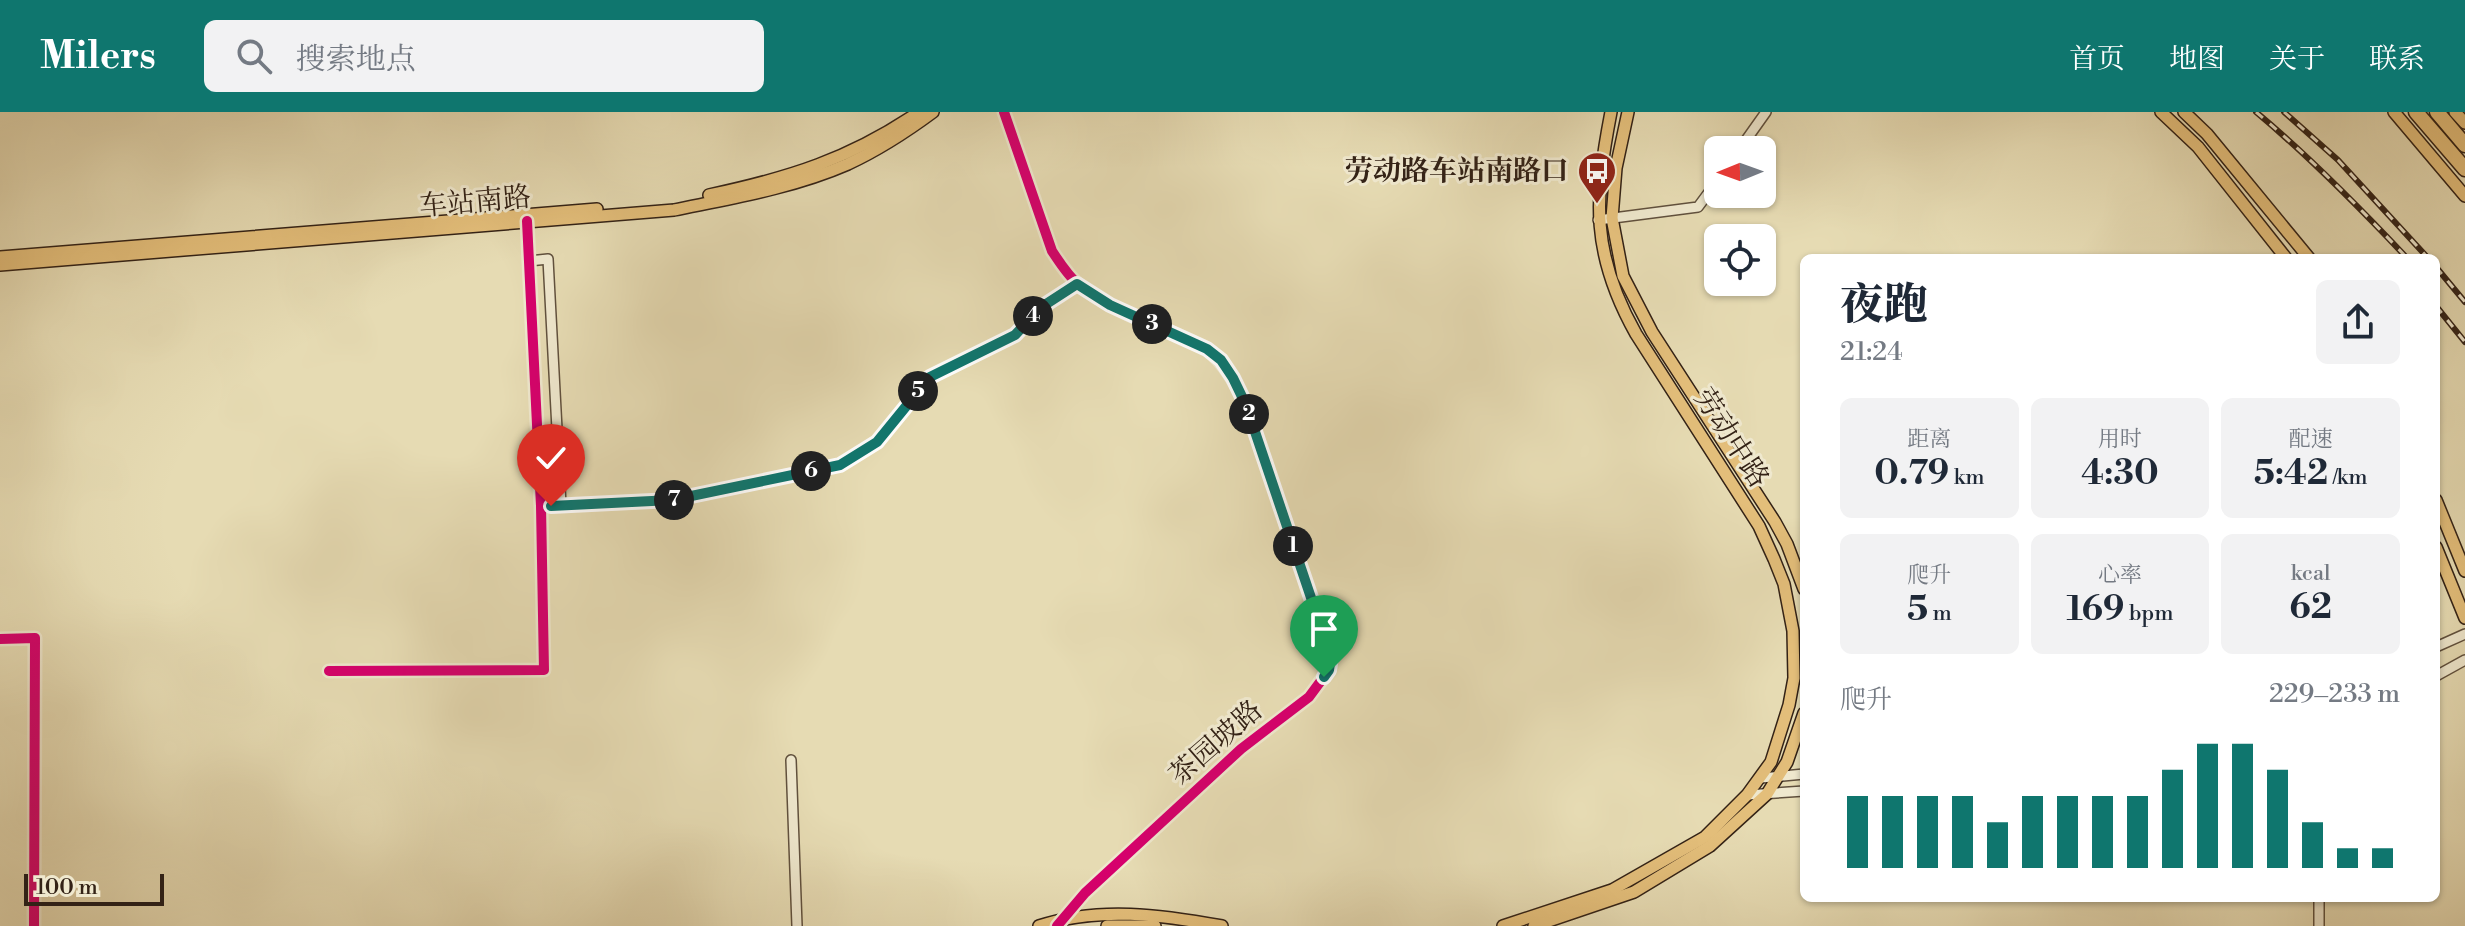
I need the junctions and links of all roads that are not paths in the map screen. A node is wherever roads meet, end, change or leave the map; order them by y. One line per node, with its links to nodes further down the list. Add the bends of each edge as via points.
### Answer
1 (919, 112): 24 (main road, 车站南路, via 843,156 755,185 674,203)
2 (933, 112): 21 (main road, 车站南路, via 846,165 759,193 674,210)
3 (1004, 112): 27 (street, 茶园坡路, via 1052,251)
4 (1611, 112): 20 (main road, 劳动中路)
5 (1628, 112): 19 (main road, 劳动中路)
6 (1766, 112): 14 (street)
7 (2161, 112): 22 (main road, via 2198,147)
8 (2184, 112): 23 (main road)
9 (2394, 112): 17 (main road)
10 (2416, 112): 16 (highway)
11 (2437, 112): 15 (highway)
12 (2455, 112): 13 (main road)
13 (2465, 123)
14 (1749, 136)
15 (2465, 145)
16 (2465, 169)
17 (2465, 196)
18 (1704, 199): 19 (street, via 1698,207)
19 (1612, 218): 20 (street); 33 (main road, 劳动中路, via 1623,276 1638,309 1775,522)
20 (1598, 220): 45 (main road, 劳动中路, via 1610,275 1627,318 1759,526 1784,584 1794,678 1785,724)
21 (527, 221): 25 (street); 26 (main road, 车站南路)
22 (2283, 254)
23 (2306, 254)
24 (0, 257)
25 (529, 261): 28 (street, via 548,259); 29 (street)
26 (0, 265)
27 (1077, 284): 28 (street, via 1040,308 1015,335 930,377 877,442 840,465 672,500); 50 (street, 茶园坡路, via 1221,360 1246,405 1331,657 1329,670 1309,697 1241,749 1085,893)
28 (561, 505): 29 (street)
29 (541, 506): 39 (street, via 544,670)
30 (2440, 510): 32 (main road)
31 (2440, 557): 34 (main road)
32 (2465, 571)
33 (1800, 578)
34 (2465, 618)
35 (2465, 634): 37 (street)
36 (0, 639): 51 (street, via 35,638)
37 (2440, 645)
38 (2465, 660): 40 (street)
39 (329, 671)
40 (2440, 674)
41 (1800, 726): 44 (main road)
42 (791, 760): 52 (street)
43 (1800, 774): 44 (street)
44 (1779, 776): 45 (street); 47 (main road)
45 (1761, 778): 48 (main road, 劳动中路)
46 (1800, 791): 47 (street)
47 (1767, 794): 48 (street); 58 (main road, via 1710,846 1634,892)
48 (1747, 795): 57 (main road, 劳动中路, via 1705,837 1631,880)
49 (2319, 902): 59 (street)
50 (1061, 922): 53 (main road); 56 (main road, via 1143,914)
51 (34, 926)
52 (797, 926)
53 (1039, 926)
54 (1107, 926): 55 (main road)
55 (1155, 926)
56 (1222, 926)
57 (1503, 926)
58 (1534, 926)
59 (2319, 926)

